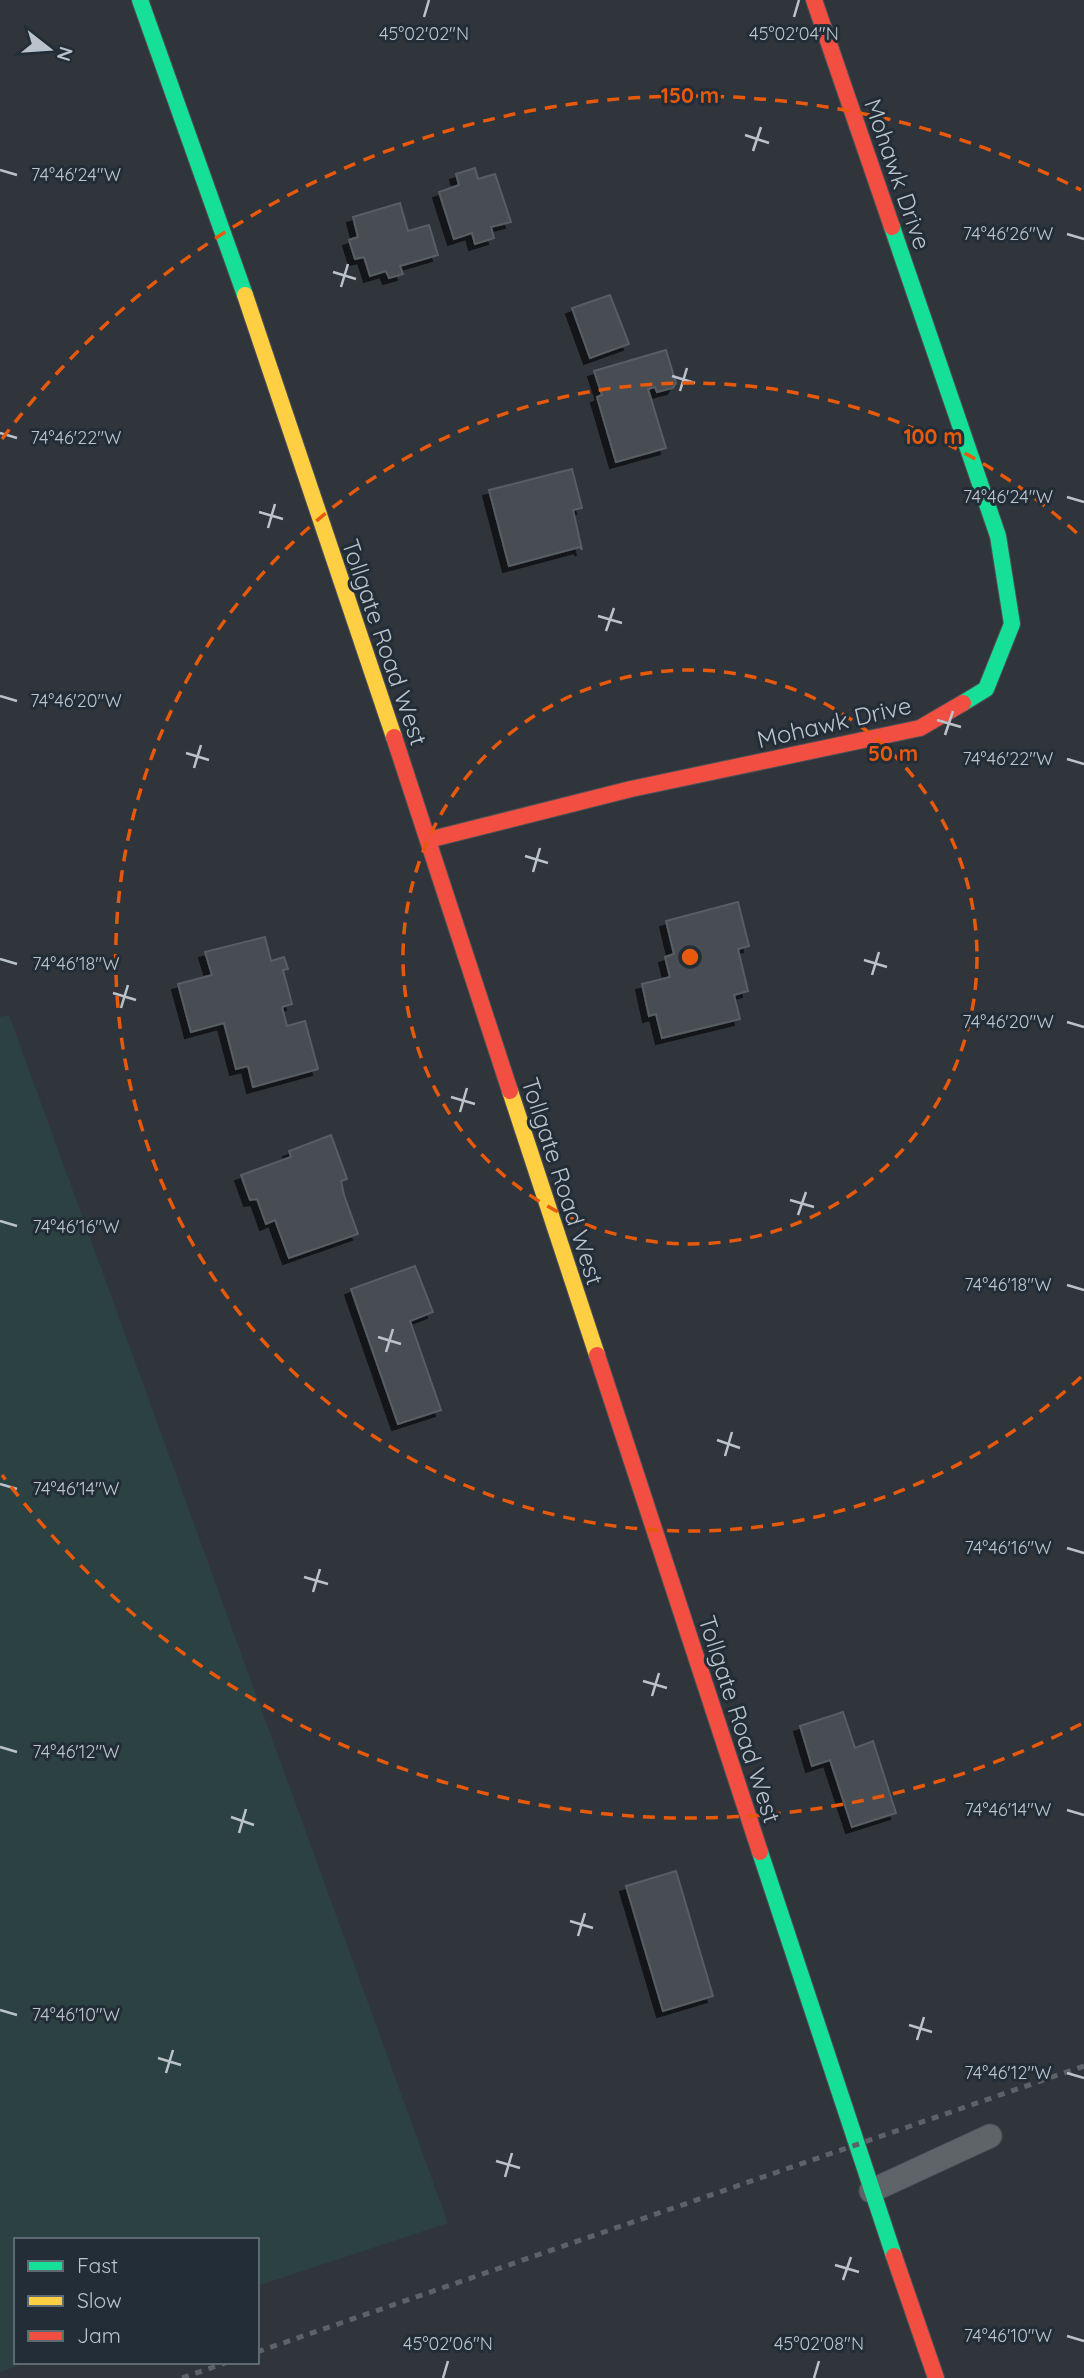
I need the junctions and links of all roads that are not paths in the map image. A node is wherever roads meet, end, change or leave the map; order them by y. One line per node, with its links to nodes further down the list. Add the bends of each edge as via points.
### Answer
1 (140, 0): 3 (street, Tollgate Road West, via 207,183)
2 (814, 0): 3 (street, Mohawk Drive, via 998,536 1012,624 986,689 920,728 631,789)
3 (428, 840): 5 (street, Tollgate Road West)
4 (990, 2136): 5 (lane)
5 (871, 2191): 6 (street, Tollgate Road West)
6 (936, 2378)

